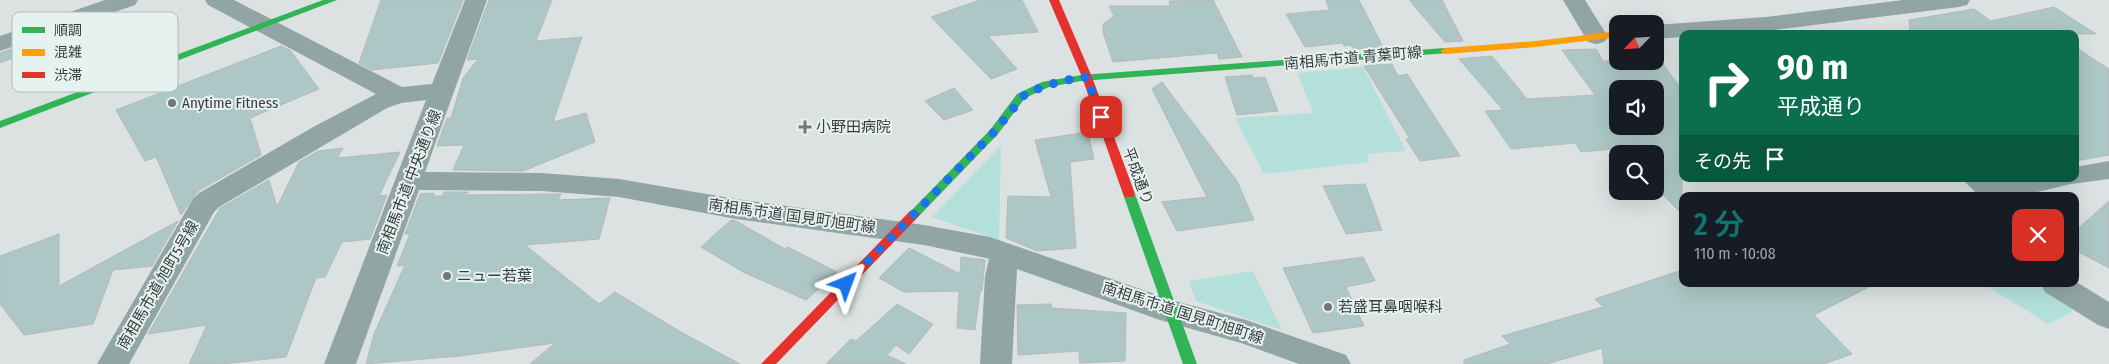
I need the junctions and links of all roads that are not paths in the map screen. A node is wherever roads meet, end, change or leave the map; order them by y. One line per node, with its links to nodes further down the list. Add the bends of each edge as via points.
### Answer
1 (127, 0): 8 (street)
2 (216, 0): 9 (street)
3 (332, 0): 9 (street)
4 (476, 0): 19 (street, 南相馬市道 中央通り線)
5 (1054, 0): 18 (street, 平成通り)
6 (1574, 0): 14 (street)
7 (1959, 0): 10 (street)
8 (92, 12)
9 (264, 25): 17 (street); 21 (street)
10 (1789, 28): 11 (street)
11 (1722, 30)
12 (1679, 31): 13 (street)
13 (1664, 32)
14 (1607, 36): 18 (street, 南相馬市道 青葉町線)
15 (12, 40): 16 (street)
16 (0, 44)
17 (178, 58)
18 (1087, 77): 28 (street, 南相馬市道 青葉町線, via 1061,81 1026,93 994,132); 31 (street, 平成通り)
19 (443, 91): 21 (street); 25 (street, 南相馬市道 中央通り線)
20 (87, 92): 22 (street)
21 (398, 95): 33 (street, 南相馬市道 旭町5号線, via 378,102 324,132 216,195 203,206)
22 (0, 125)
23 (2109, 170): 24 (street)
24 (2079, 175)
25 (409, 181): 28 (street, 南相馬市道 国見町旭町線, via 542,182 619,188 736,209); 34 (street, 南相馬市道 中央通り線)
26 (2035, 182): 27 (street)
27 (1978, 189)
28 (897, 231): 29 (street, 南相馬市道 国見町旭町線, via 990,248); 35 (street, 南相馬市道 青葉町線)
29 (1005, 254): 31 (street, 南相馬市道 国見町旭町線); 36 (street, via 1000,276)
30 (2061, 287): 32 (street)
31 (1171, 312): 37 (street, 平成通り); 38 (street, 南相馬市道 国見町旭町線, via 1246,332)
32 (2109, 316)
33 (113, 364)
34 (340, 364)
35 (768, 364)
36 (996, 364)
37 (1190, 364)
38 (1335, 364)

